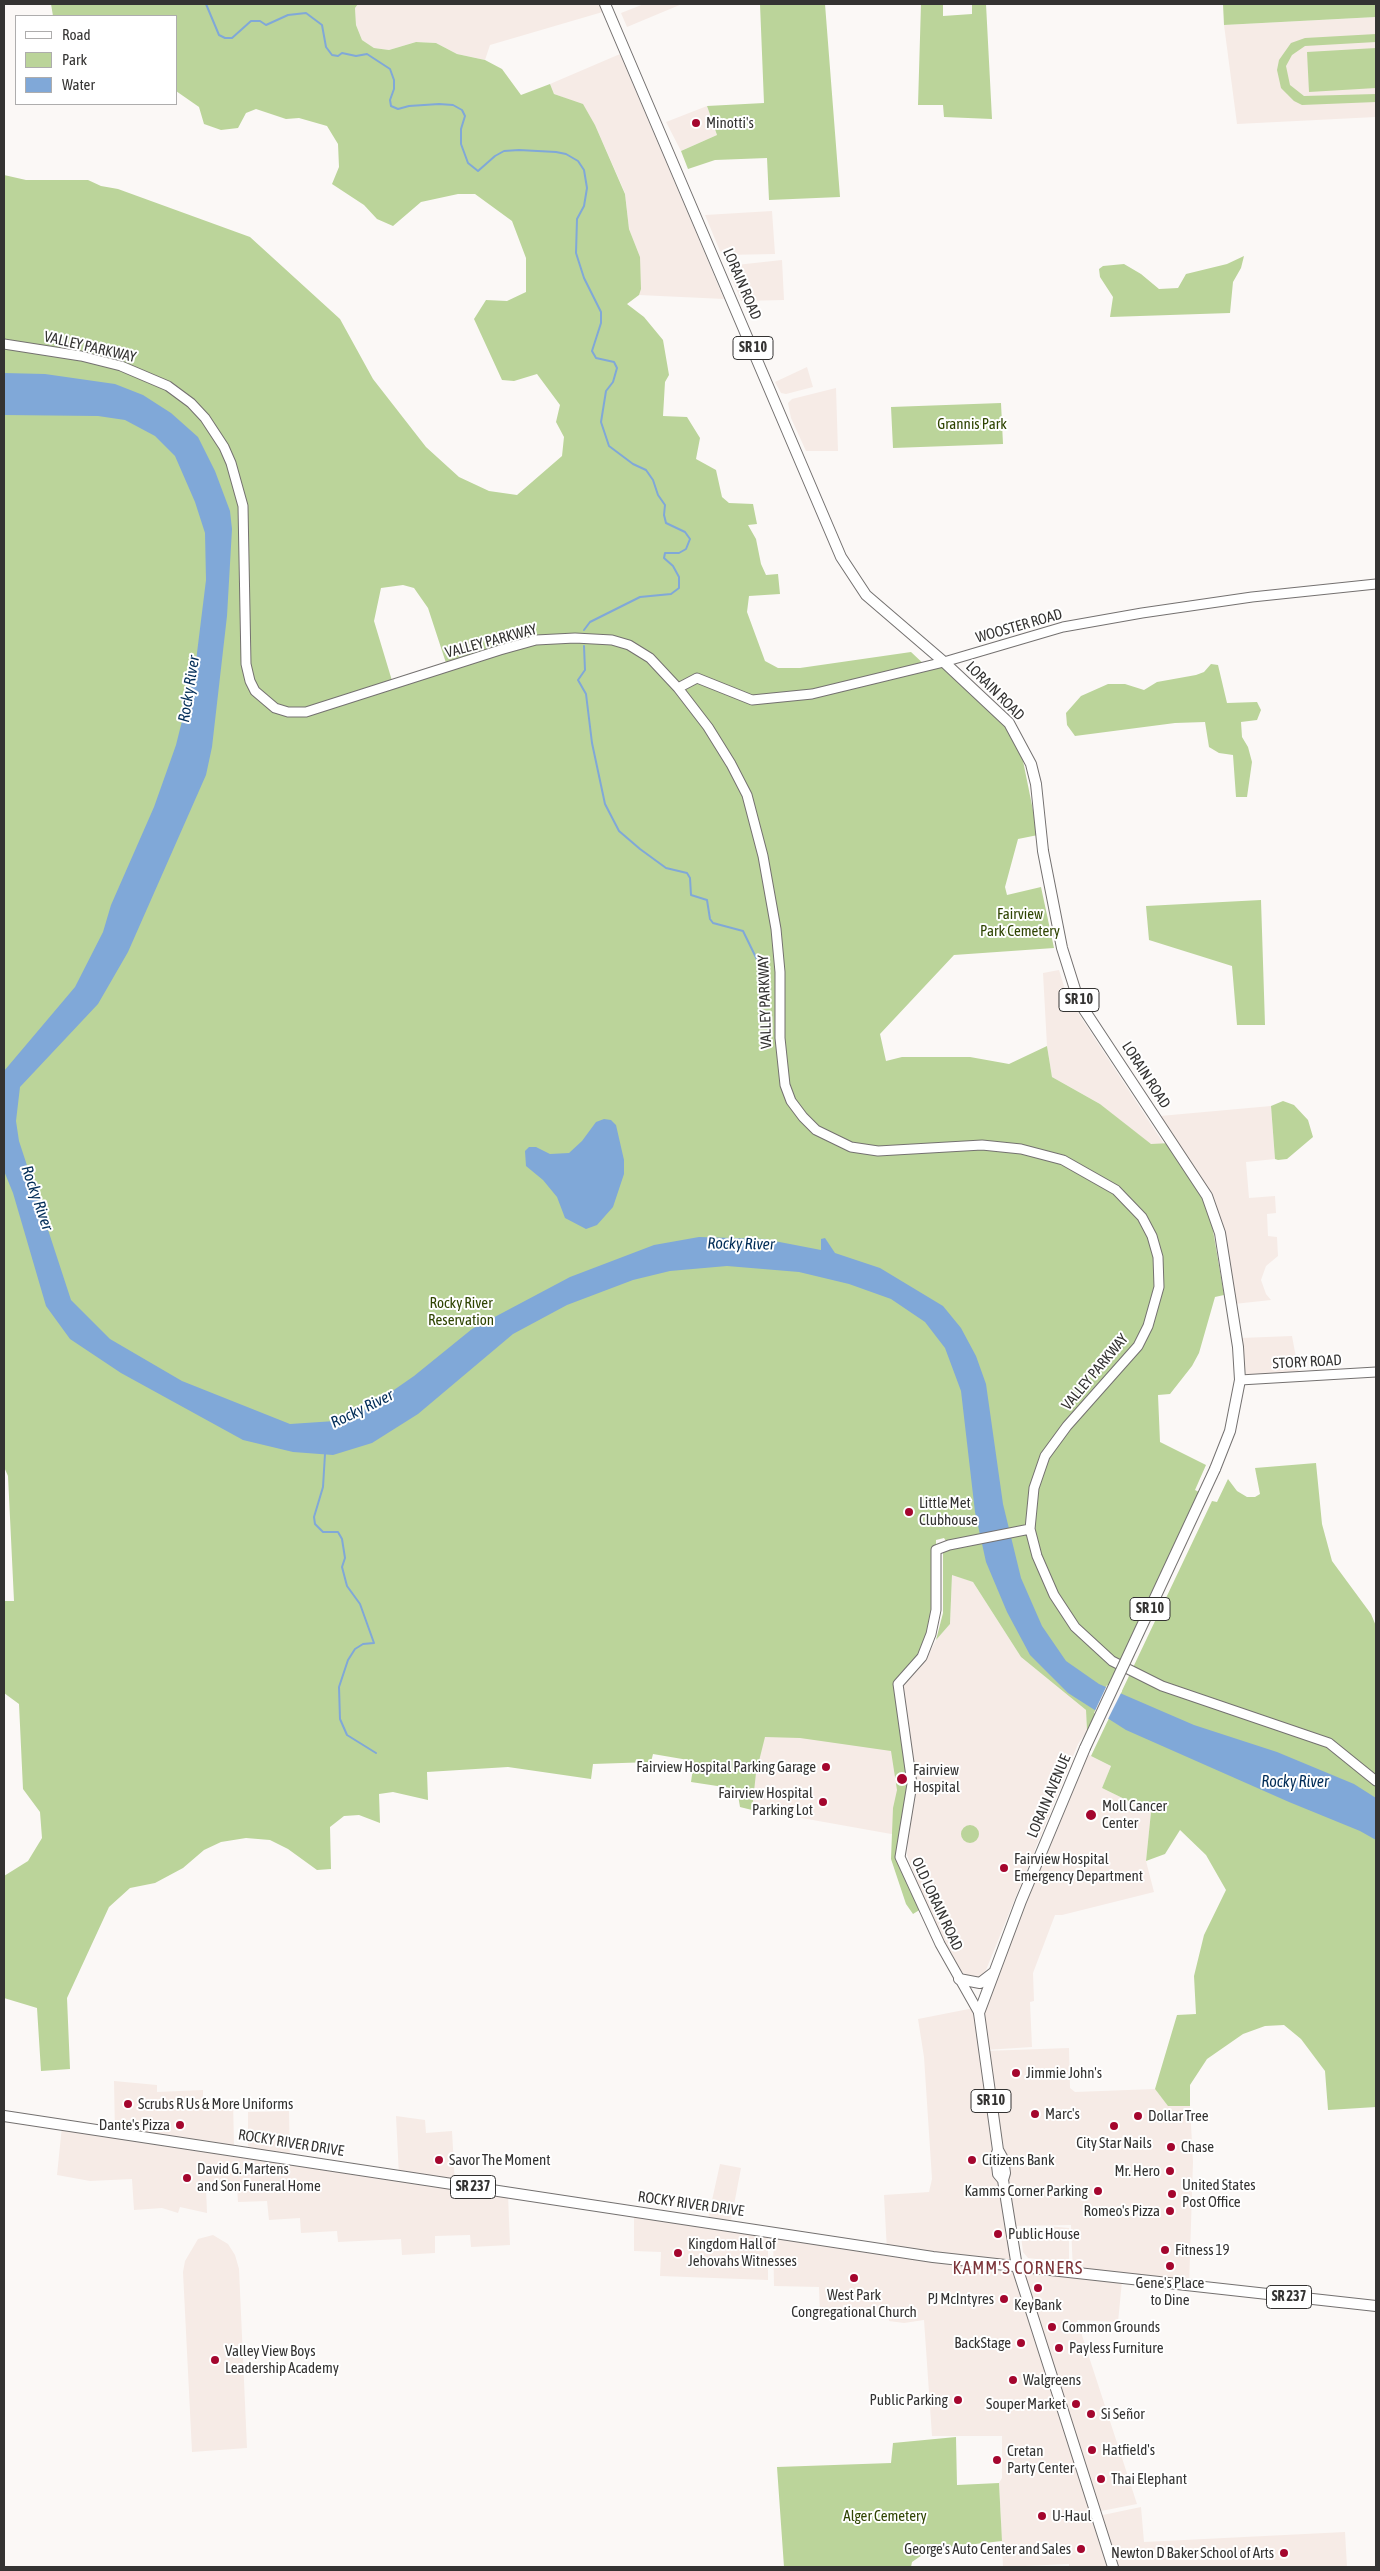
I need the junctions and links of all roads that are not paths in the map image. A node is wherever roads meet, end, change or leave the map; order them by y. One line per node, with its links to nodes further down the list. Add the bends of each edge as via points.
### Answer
1 (606, 4): 4 (main road, LORAIN ROAD / SR 10, via 842,557 866,595)
2 (4, 344): 5 (street, VALLEY PARKWAY, via 72,354 121,366 168,386 192,403 205,418 232,463 243,506 246,664 250,681 255,691 275,708 306,712 536,640 575,638 612,640 630,645 650,658)
3 (1376, 584): 4 (street, WOOSTER ROAD, via 1135,614 1063,627)
4 (944, 662): 5 (street, WOOSTER ROAD, via 812,694 752,700 697,678); 7 (main road, LORAIN ROAD / SR 10, via 1009,723 1031,764 1043,851 1066,964 1079,1002 1207,1196 1220,1233)
5 (678, 688): 9 (street, VALLEY PARKWAY, via 725,752 747,795 756,824 769,886 780,972 780,1038 785,1085 791,1101 803,1117 816,1130 850,1147 878,1151 982,1145 1021,1149 1063,1160 1116,1190 1142,1217 1152,1236 1158,1257 1159,1287 1148,1326 1138,1346 1067,1426 1045,1456 1034,1488)
6 (1376, 1372): 7 (street, STORY ROAD)
7 (1240, 1380): 8 (main road, LORAIN ROAD / SR 10, via 1230,1431)
8 (1215, 1469): 11 (main road, LORAIN AVENUE / SR 10, bridge, via 1085,1748)
9 (1030, 1529): 10 (street, VALLEY PARKWAY, via 1037,1556 1054,1595 1075,1627 1112,1661 1162,1686 1329,1743); 12 (street, OLD LORAIN ROAD, via 936,1550 936,1610 931,1634 922,1657 900,1680 897,1692 912,1784 900,1857)
10 (1376, 1781)
11 (993, 1972): 12 (main road, via 980,1983); 13 (main road, LORAIN AVENUE / SR 10)
12 (959, 1979): 13 (street, OLD LORAIN ROAD)
13 (979, 2013): 15 (main road, LORAIN AVENUE / SR 10)
14 (4, 2116): 15 (main road, ROCKY RIVER DRIVE / SR 237)
15 (1017, 2267): 16 (main road, ROCKY RIVER DRIVE / SR 237); 17 (main road, LORAIN AVENUE / SR 10)
16 (1376, 2306)
17 (1113, 2567)

